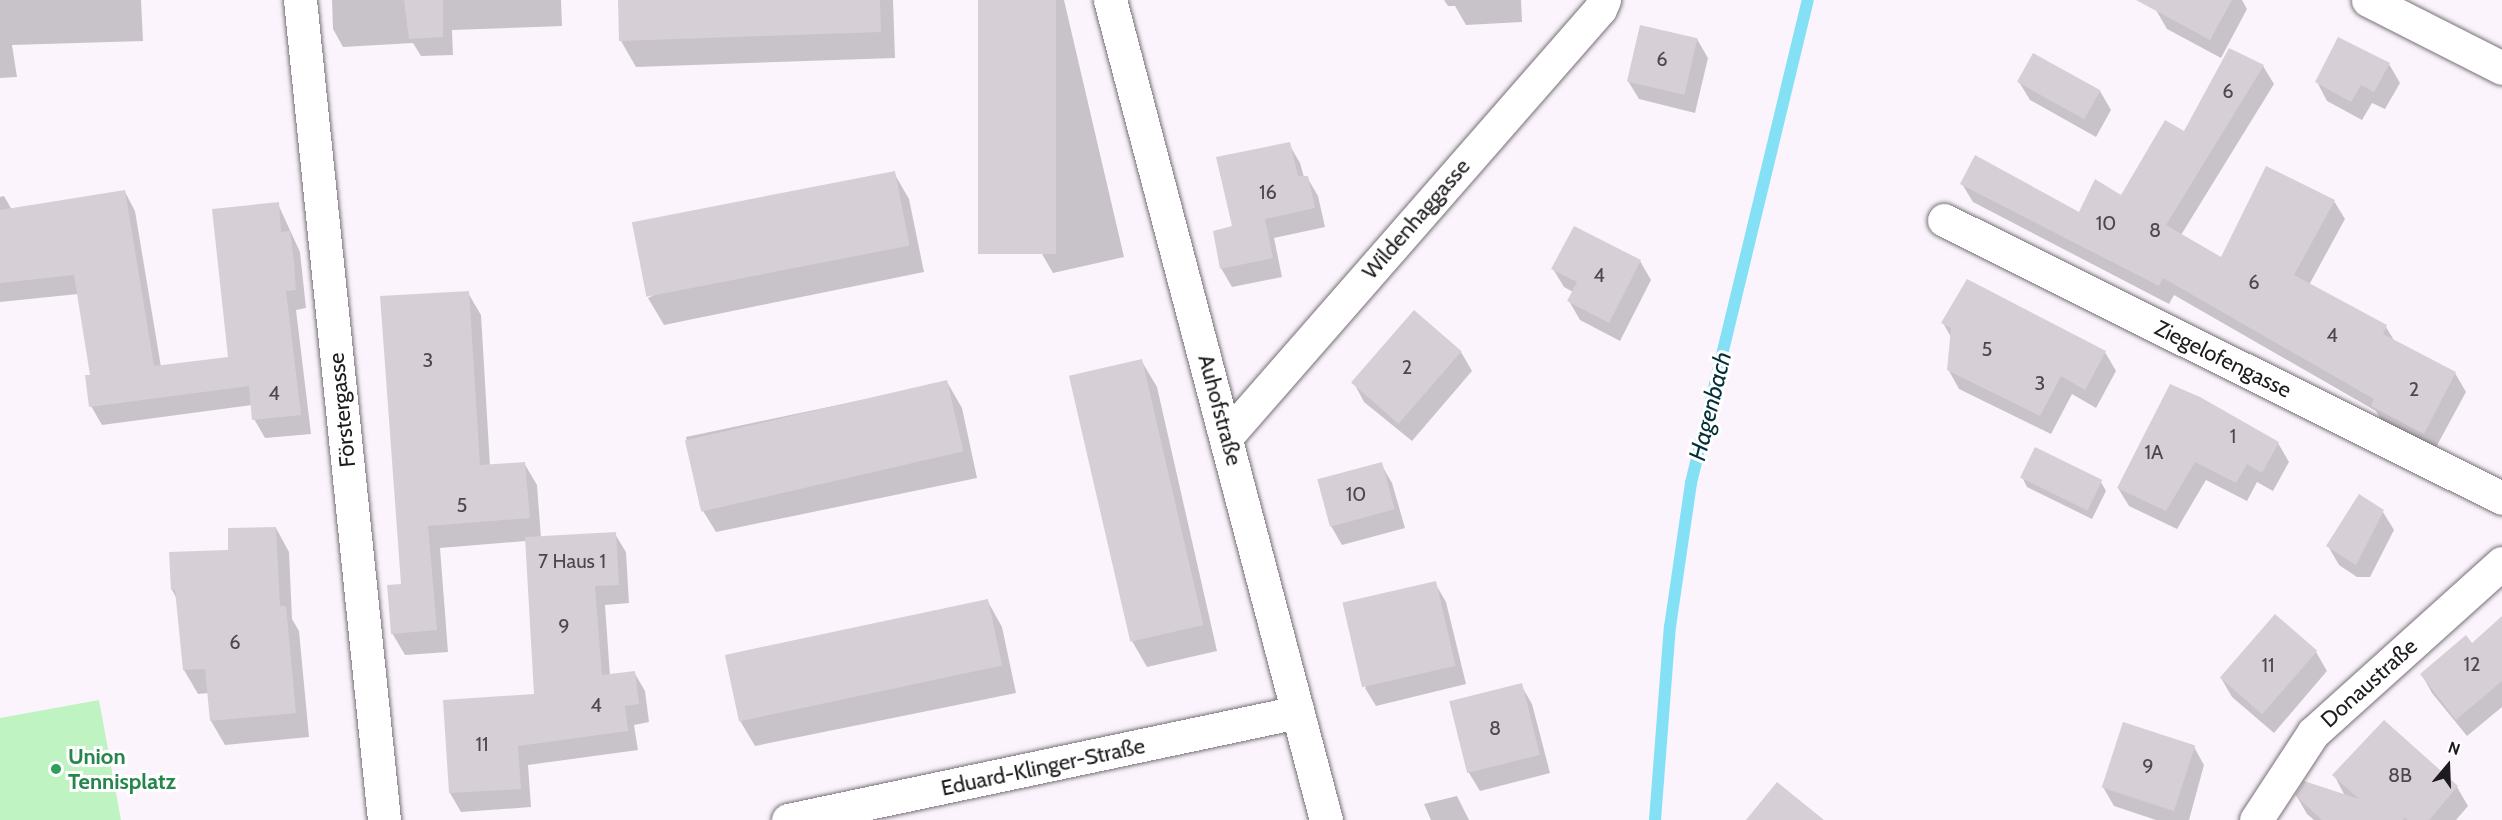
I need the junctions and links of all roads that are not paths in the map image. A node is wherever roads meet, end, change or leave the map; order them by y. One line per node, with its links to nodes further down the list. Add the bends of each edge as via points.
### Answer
1 (300, 0): 11 (street, Förstergasse)
2 (1110, 0): 7 (street, Auhofstraße)
3 (1604, 0): 7 (street, Wildenhaggasse)
4 (2368, 0): 5 (street)
5 (2502, 68)
6 (1944, 220): 8 (street, Ziegelofengasse)
7 (1227, 436): 10 (street, Auhofstraße)
8 (2502, 498)
9 (2502, 563): 14 (street, Donaustraße, via 2313,733)
10 (1298, 712): 12 (street, Eduard-Klinger-Straße); 13 (street, Auhofstraße)
11 (384, 820)
12 (788, 820)
13 (1326, 820)
14 (2256, 820)

